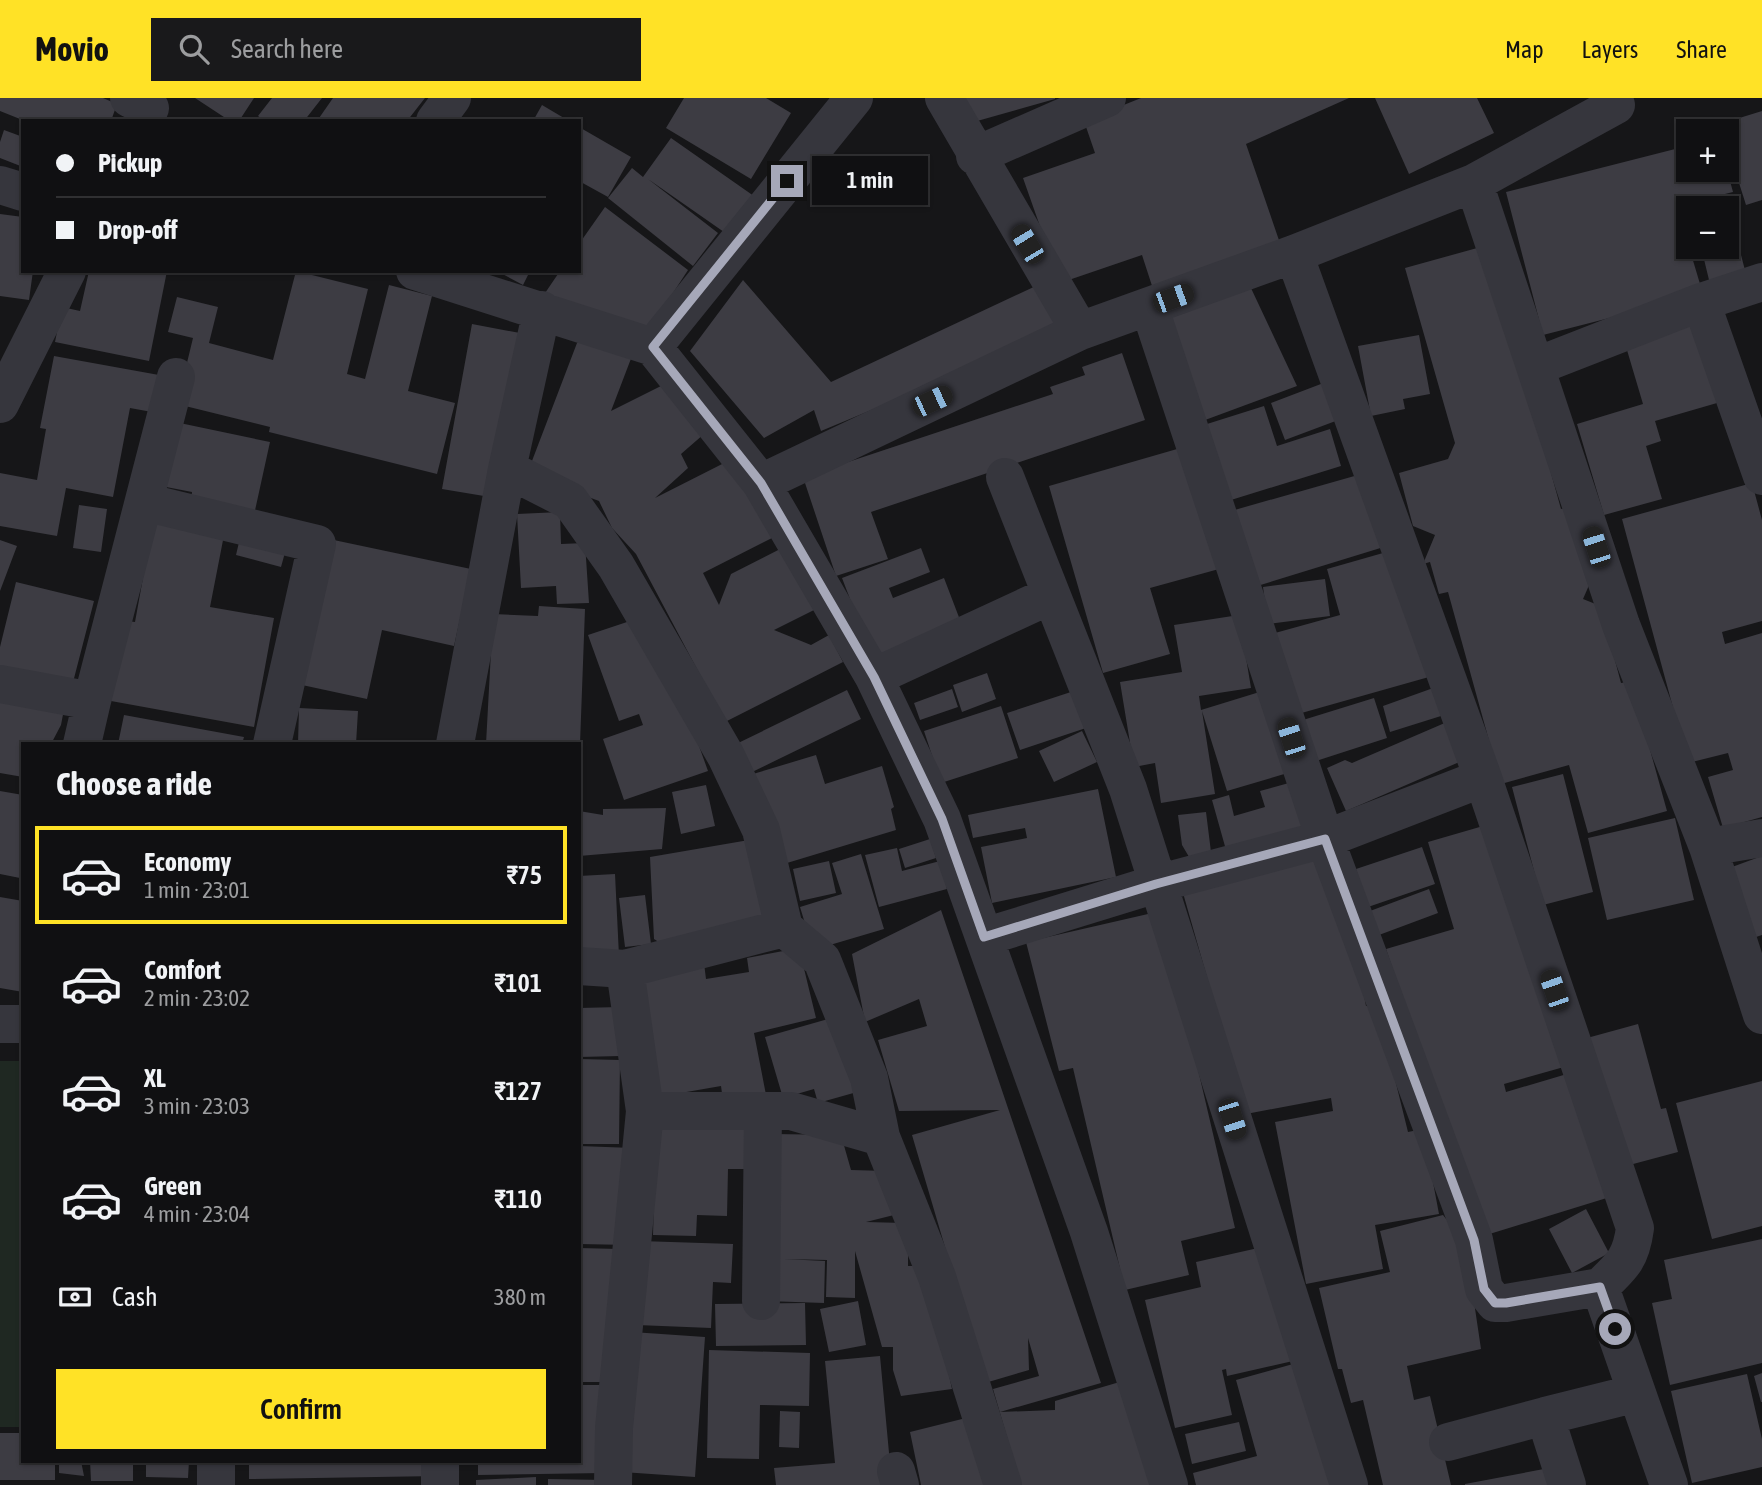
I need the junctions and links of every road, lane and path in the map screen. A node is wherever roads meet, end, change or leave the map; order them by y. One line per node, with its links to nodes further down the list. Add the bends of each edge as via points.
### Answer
1 (452, 98): 6 (street)
2 (854, 98): 19 (street)
3 (944, 98): 7 (street)
4 (1107, 98): 7 (street)
5 (1620, 100): 8 (street)
6 (436, 119)
7 (975, 156): 18 (street)
8 (1474, 183): 11 (street); 20 (street)
9 (0, 185): 10 (street)
10 (21, 191)
11 (1294, 254): 16 (street); 35 (street)
12 (66, 273): 22 (street)
13 (422, 273): 17 (street)
14 (1762, 282): 15 (street)
15 (1701, 302): 20 (street); 24 (street)
16 (1149, 306): 18 (street); 37 (street)
17 (542, 310): 19 (street); 23 (street)
18 (1080, 331): 26 (street)
19 (653, 347): 26 (street)
20 (1536, 366): 38 (street, via 1621,625)
21 (176, 377): 27 (street)
22 (0, 404)
23 (507, 470): 34 (street); 40 (street, via 570,501 616,566 726,756 761,830)
24 (1762, 476)
25 (1005, 477): 28 (street)
26 (761, 483): 29 (street)
27 (144, 502): 31 (street); 33 (street, via 317,544)
28 (1049, 596): 29 (street); 39 (street, via 1128,789)
29 (874, 677): 41 (street, via 942,819)
30 (0, 684): 31 (street)
31 (92, 701): 32 (street)
32 (82, 742)
33 (272, 742)
34 (455, 742)
35 (1483, 778): 37 (street); 50 (street, via 1634,1228 1633,1246 1625,1263)
36 (1762, 838): 38 (street)
37 (1325, 839): 39 (street); 50 (street, via 1474,1240 1484,1289 1495,1303 1506,1303)
38 (1708, 847): 44 (street)
39 (1156, 884): 41 (street); 62 (street)
40 (784, 928): 43 (street); 49 (street, via 822,960 869,1078)
41 (984, 937): 61 (street, via 1089,1233)
42 (581, 966): 43 (street)
43 (625, 969): 47 (street)
44 (1762, 1016)
45 (0, 1024): 46 (street)
46 (21, 1024)
47 (645, 1111): 48 (street); 59 (street, via 614,1428)
48 (763, 1111): 49 (street, via 791,1111); 51 (street)
49 (881, 1137): 60 (street, via 937,1277)
50 (1600, 1287): 52 (street)
51 (761, 1301)
52 (1637, 1392): 53 (street); 64 (street)
53 (1545, 1416): 54 (street); 63 (street)
54 (1448, 1442)
55 (216, 1463): 57 (street)
56 (440, 1463): 58 (street)
57 (216, 1485)
58 (440, 1485)
59 (613, 1485)
60 (1003, 1485)
61 (1169, 1485)
62 (1349, 1485)
63 (1567, 1485)
64 (1669, 1485)

